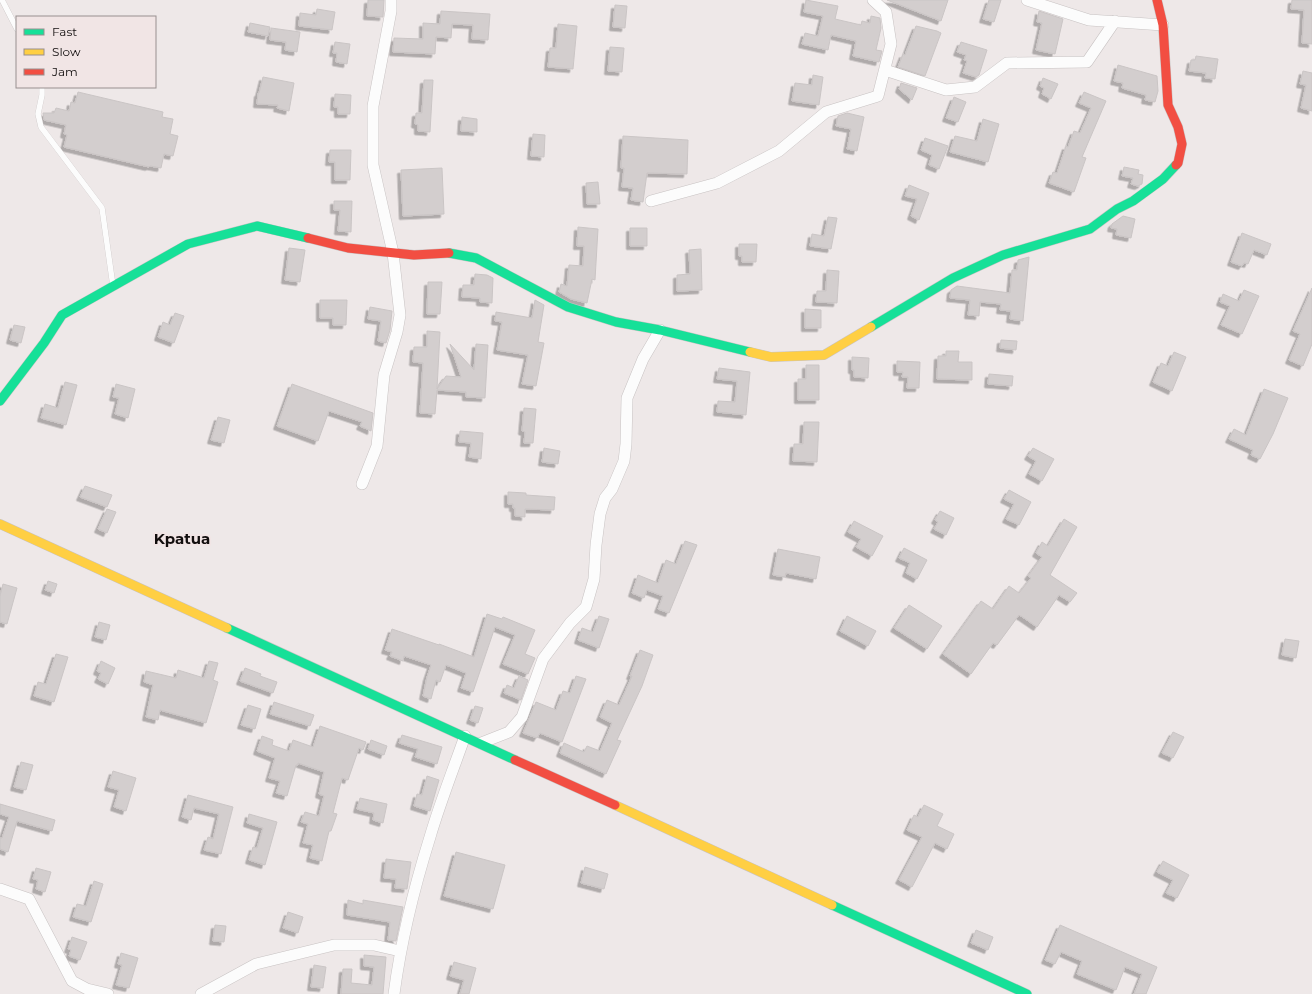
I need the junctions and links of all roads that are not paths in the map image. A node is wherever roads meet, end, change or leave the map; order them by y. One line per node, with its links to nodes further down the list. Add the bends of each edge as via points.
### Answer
1 (2, 0): 8 (lane)
2 (391, 0): 12 (street, via 372,106 373,165)
3 (873, 0): 9 (street, via 886,12 891,44)
4 (1027, 0): 6 (street, via 1089,20)
5 (1157, 0): 7 (street)
6 (1115, 21): 7 (street); 9 (street, via 1086,62 1007,63 975,87 946,90)
7 (1163, 25): 14 (street, via 1168,105 1182,144 1178,163 1163,179 1090,229 1003,255 953,278 824,355 771,357)
8 (16, 27)
9 (885, 70): 11 (street, via 878,96 826,112 779,151 717,183)
10 (42, 88): 13 (lane, via 38,114 40,127 102,208)
11 (651, 201)
12 (393, 253): 13 (street, via 348,248 257,226 188,244); 14 (street, via 447,253 476,258 568,307 616,322); 16 (street, via 400,315 384,375 377,446)
13 (113, 286): 15 (street, via 62,314 44,343)
14 (660, 330): 19 (street, via 643,359 627,398 624,461 612,489 605,498 600,514 594,579 586,607 570,623 543,659 522,717 509,732)
15 (0, 401)
16 (362, 484)
17 (0, 524): 18 (street)
18 (465, 736): 19 (street); 21 (street, via 430,836)
19 (481, 744): 25 (street)
20 (0, 890): 22 (street, via 29,899 72,981 87,989)
21 (400, 951): 23 (street, via 374,945 334,945 256,964); 24 (street)
22 (108, 994)
23 (201, 994)
24 (394, 994)
25 (1027, 994)

